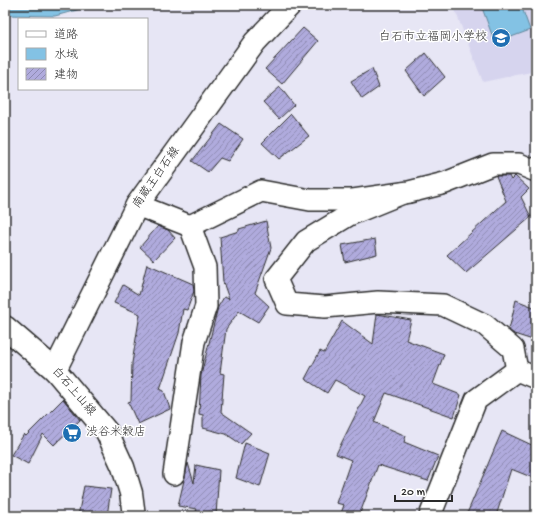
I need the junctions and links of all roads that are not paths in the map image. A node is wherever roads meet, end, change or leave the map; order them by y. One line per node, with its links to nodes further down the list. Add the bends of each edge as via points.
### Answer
1 (290, 5): 4 (main road, 南蔵王白石線, via 255,42)
2 (536, 171): 3 (street, via 519,164 493,164 445,183)
3 (403, 193): 5 (street, via 353,200 310,200 261,191); 8 (street, via 349,215 306,241 276,279 287,304 326,307 378,302 443,305 485,325 513,349)
4 (137, 205): 5 (street); 7 (main road, 南蔵王白石線)
5 (190, 226): 10 (street, via 205,267 206,306 194,342)
6 (5, 327): 7 (main road, 白石上山線)
7 (50, 366): 11 (main road, 白石上山線, via 107,432 123,467 131,493)
8 (517, 370): 9 (street); 12 (street, via 476,400)
9 (536, 378)
10 (174, 474)
11 (134, 516)
12 (430, 516)

